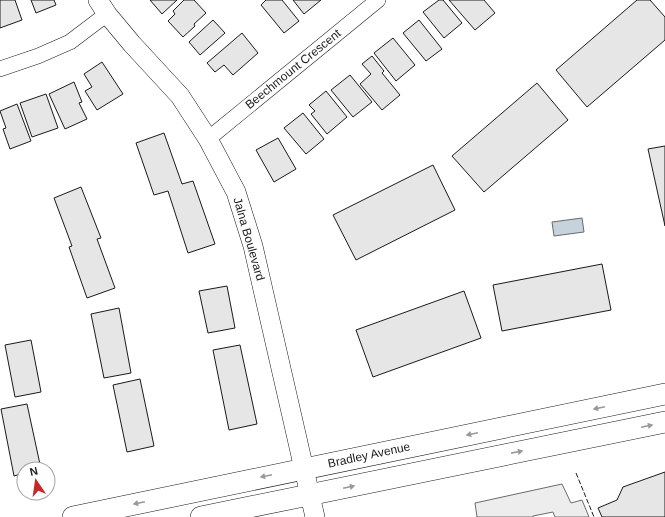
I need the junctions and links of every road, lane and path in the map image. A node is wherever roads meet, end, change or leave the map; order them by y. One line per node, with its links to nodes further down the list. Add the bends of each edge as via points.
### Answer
1 (378, 0): 4 (street, Beechmount Crescent)
2 (103, 7): 3 (street, via 70,42); 4 (street, Jalna Boulevard, via 132,44 180,96)
3 (0, 69)
4 (208, 139): 7 (street, Jalna Boulevard, via 236,192 253,246)
5 (665, 394): 7 (main road, Bradley Avenue, one-way to 7)
6 (665, 422): 8 (main road, one-way to 6)
7 (304, 468): 8 (street, Jalna Boulevard); 9 (main road, Bradley Avenue, one-way to 9)
8 (310, 495): 10 (main road); 11 (street, Jalna Boulevard)
9 (73, 517)
10 (202, 517)
11 (315, 517)

